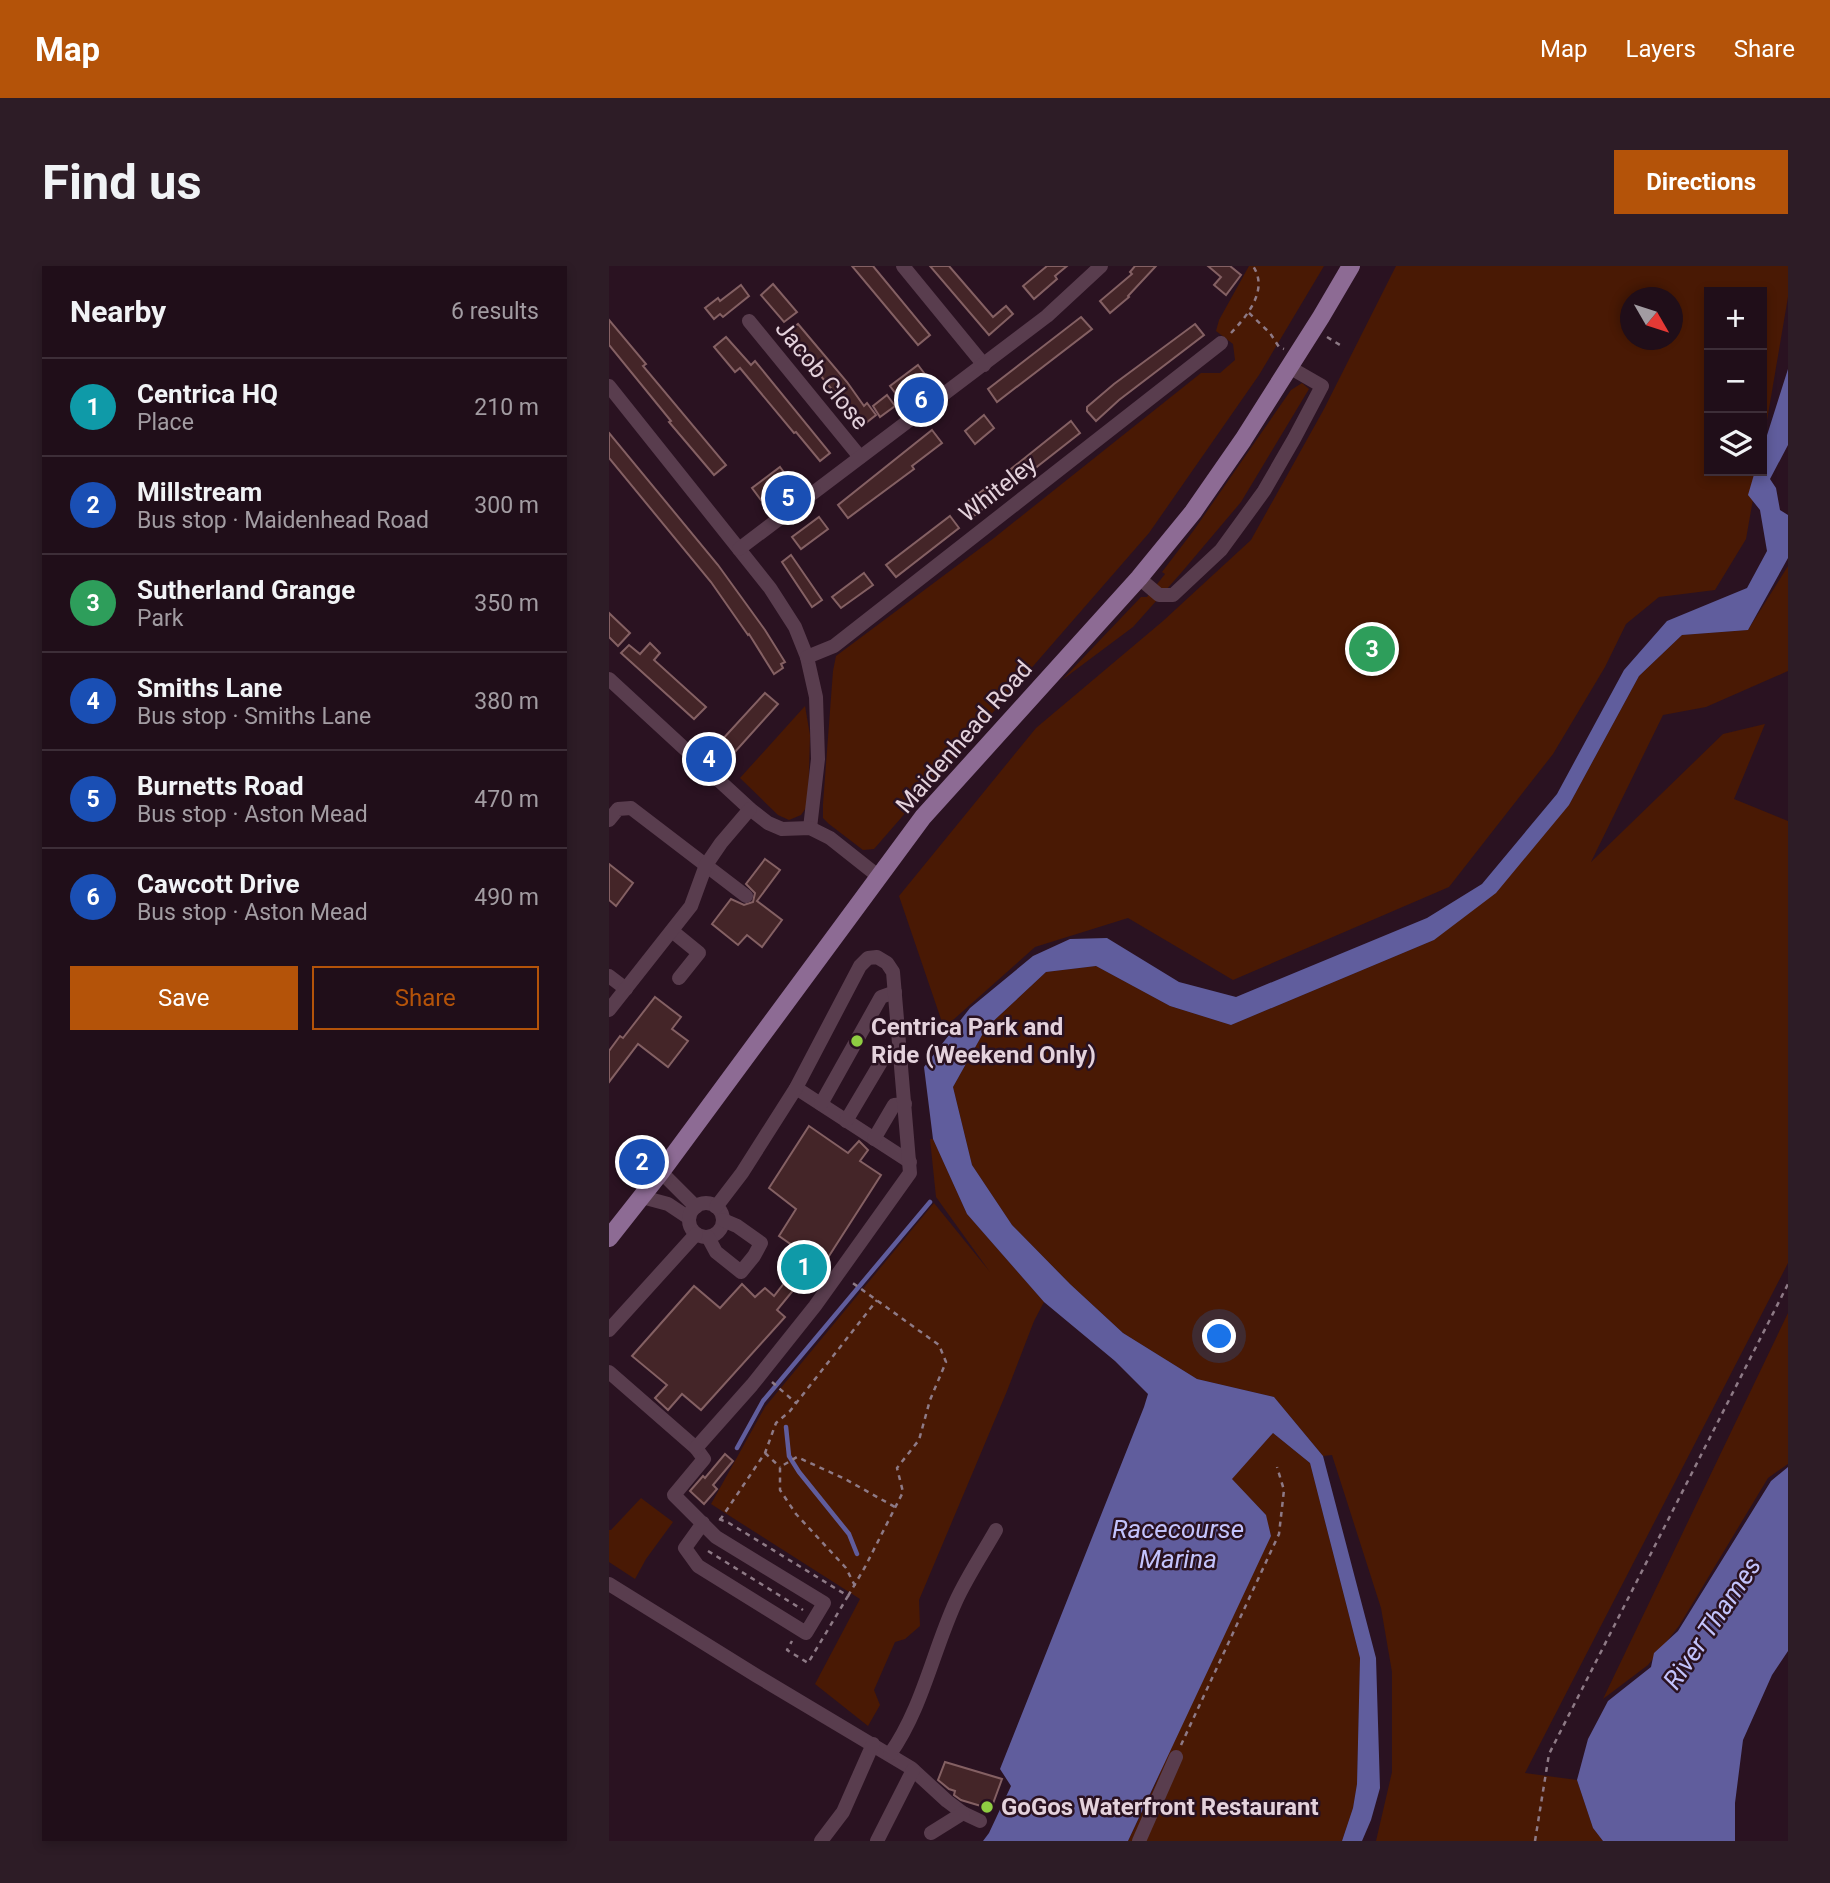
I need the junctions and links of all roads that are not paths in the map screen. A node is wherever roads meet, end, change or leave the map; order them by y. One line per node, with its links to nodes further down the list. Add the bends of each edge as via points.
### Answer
1 (903, 266): 7 (street)
2 (1101, 266): 7 (street)
3 (1350, 266): 6 (main road, Maidenhead Road)
4 (749, 321): 9 (street, Jacob Close)
5 (1218, 351): 12 (street, Whiteley, via 834,646)
6 (1293, 361): 11 (main road, Maidenhead Road, via 1193,512); 11 (street, via 1322,386 1264,491 1221,550 1173,595 1159,595)
7 (984, 365): 9 (street)
8 (609, 386): 10 (street)
9 (860, 457): 10 (street)
10 (739, 549): 12 (street, via 788,617)
11 (1139, 578): 18 (main road, Maidenhead Road, via 923,817)
12 (807, 657): 16 (street, via 816,697 818,759)
13 (609, 678): 14 (street)
14 (750, 809): 16 (street, via 782,829); 17 (street)
15 (609, 820): 17 (street, via 618,809 631,808)
16 (810, 828): 18 (street, via 831,838)
17 (706, 865): 19 (street); 20 (street, via 691,906)
18 (878, 876): 33 (main road, Maidenhead Road)
19 (746, 896)
20 (672, 931): 22 (street, via 699,953); 23 (street)
21 (609, 976): 23 (street)
22 (679, 978)
23 (626, 989): 25 (street)
24 (895, 992): 26 (street); 27 (street, via 893,971 887,963 868,958); 28 (street, via 881,997)
25 (609, 1010)
26 (900, 1051): 29 (street); 30 (street, via 887,1052)
27 (796, 1088): 28 (street); 36 (street)
28 (821, 1104): 30 (street)
29 (905, 1104): 31 (street, via 894,1105); 32 (street)
30 (846, 1121): 31 (street)
31 (874, 1139): 32 (street)
32 (910, 1162): 41 (street, via 904,1183 815,1306)
33 (661, 1172): 34 (main road, Maidenhead Road); 35 (street)
34 (642, 1197): 35 (street); 38 (main road, Maidenhead Road)
35 (692, 1213): 36 (street, via 704,1203); 37 (street, via 690,1226)
36 (719, 1213): 37 (street, via 720,1229); 37 (street, via 761,1243 754,1256 741,1272)
37 (702, 1235): 39 (street)
38 (609, 1238)
39 (609, 1330)
40 (609, 1372): 41 (street)
41 (697, 1448): 42 (street, via 704,1459 674,1495)
42 (703, 1523): 42 (street, via 716,1537 824,1603 806,1633 698,1566 685,1548)
43 (996, 1530): 46 (street, via 956,1601 901,1739)
44 (609, 1584): 45 (street)
45 (873, 1744): 46 (street); 52 (street, via 843,1812)
46 (890, 1754): 48 (street)
47 (1176, 1757): 54 (street)
48 (913, 1770): 49 (street); 53 (street)
49 (963, 1813): 50 (street); 51 (street)
50 (979, 1821)
51 (931, 1833)
52 (821, 1841)
53 (877, 1841)
54 (1139, 1841)

